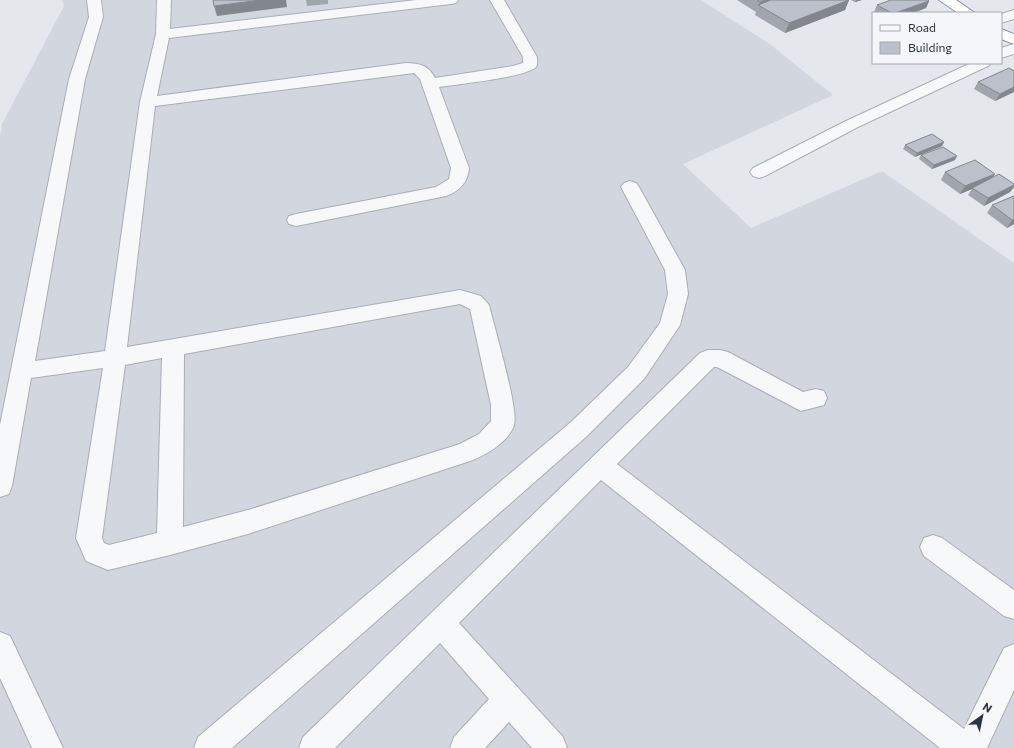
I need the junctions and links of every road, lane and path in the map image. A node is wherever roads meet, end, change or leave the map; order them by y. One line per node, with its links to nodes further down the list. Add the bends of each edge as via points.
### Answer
1 (94, 0): 22 (lane, via 96,17 77,79)
2 (164, 0): 9 (lane)
3 (451, 0): 9 (lane)
4 (497, 0): 15 (lane, via 530,57 530,65 516,70)
5 (946, 0): 6 (highway)
6 (966, 12)
7 (1014, 14): 8 (lane)
8 (1002, 19)
9 (163, 34): 16 (lane)
10 (1002, 34): 11 (highway)
11 (1014, 40)
12 (1014, 48): 13 (lane)
13 (1002, 54)
14 (980, 64): 17 (lane, via 852,124)
15 (430, 84): 16 (lane, via 426,72 422,69 406,68); 19 (lane, via 460,168 458,182 445,191)
16 (148, 102): 21 (lane)
17 (758, 172)
18 (630, 187): 34 (lane, via 675,270 678,294 670,325 636,373 579,430)
19 (296, 220)
20 (173, 348): 21 (lane); 26 (lane); 26 (lane, via 452,298 468,298 479,304 504,416 503,424 496,432 487,441 468,452 248,522)
21 (115, 358): 22 (lane); 26 (lane, via 89,538 95,552 108,558)
22 (22, 371): 25 (lane)
23 (816, 398): 24 (lane, via 801,402 720,358 713,358 702,364)
24 (600, 465): 29 (lane); 38 (lane)
25 (0, 486)
26 (170, 543)
27 (933, 547): 28 (lane)
28 (1014, 606)
29 (441, 624): 32 (lane); 35 (lane)
30 (0, 646): 33 (lane)
31 (1014, 658): 39 (lane)
32 (508, 700): 36 (lane); 37 (lane)
33 (45, 747)
34 (209, 748)
35 (314, 748)
36 (465, 748)
37 (552, 748)
38 (964, 748)
39 (971, 748)

